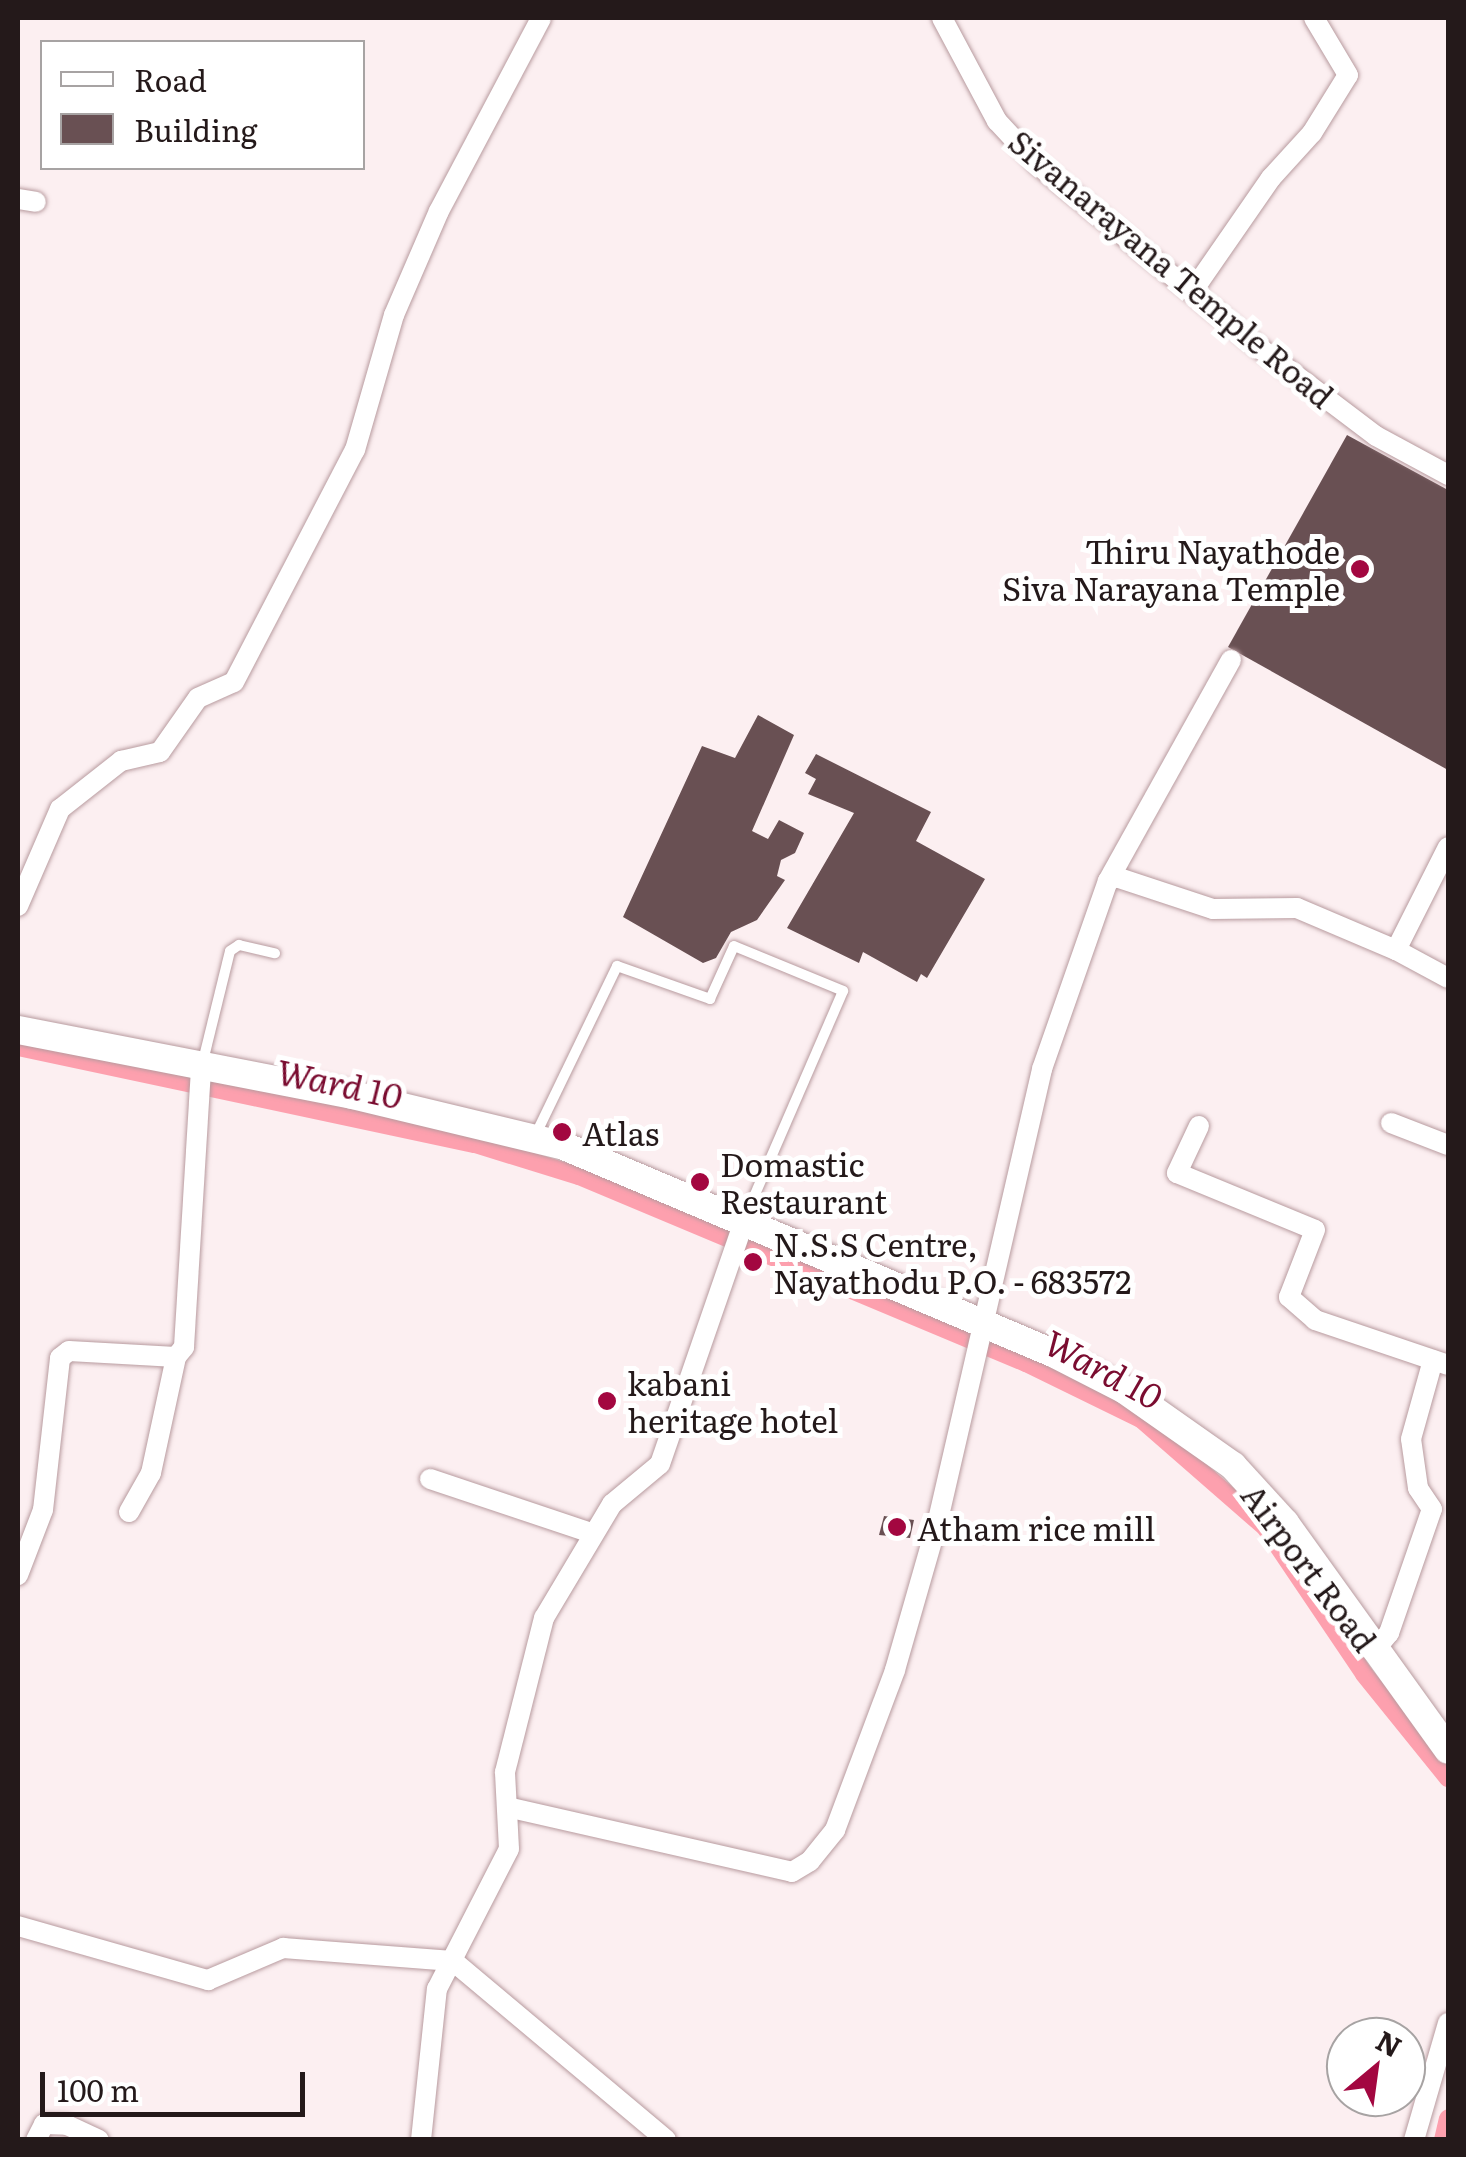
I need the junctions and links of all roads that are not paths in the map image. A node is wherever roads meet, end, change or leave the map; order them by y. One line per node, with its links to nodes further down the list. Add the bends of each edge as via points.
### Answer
1 (541, 18): 9 (street, via 401,298 355,450 234,682 191,705 160,752 120,761 60,809)
2 (942, 18): 4 (street, Sivanarayana Temple Road, via 997,121 1037,164)
3 (1314, 18): 4 (street, via 1348,75)
4 (1192, 292): 5 (street, Sivanarayana Temple Road, via 1376,436)
5 (1448, 475)
6 (1231, 660): 8 (street)
7 (1448, 847): 10 (street)
8 (1108, 880): 10 (street, via 1116,877 1212,910 1297,908); 20 (street, via 1042,1070)
9 (18, 906)
10 (1396, 950): 12 (street)
11 (275, 952): 14 (lane, via 240,945 230,951)
12 (1448, 978)
13 (18, 1030): 14 (main road, Airport Road)
14 (201, 1080): 17 (main road, Airport Road); 21 (street, via 184,1347)
15 (1391, 1123): 18 (street)
16 (1198, 1126): 22 (street, via 1176,1173 1316,1230 1289,1297 1315,1320)
17 (534, 1138): 19 (main road, Airport Road); 19 (lane, via 616,966 710,999 734,946 843,990)
18 (1448, 1145)
19 (743, 1223): 20 (main road, Airport Road); 25 (street, via 660,1464 612,1504)
20 (978, 1334): 27 (main road, Airport Road, via 1125,1390 1233,1466 1285,1523); 29 (street, via 895,1670 834,1830 810,1862 792,1872)
21 (176, 1357): 24 (street, via 151,1473); 26 (street, via 69,1351 60,1358 42,1510)
22 (1440, 1362): 27 (street, via 1411,1439 1418,1488 1432,1509 1389,1634)
23 (430, 1479): 25 (street)
24 (129, 1512)
25 (592, 1533): 29 (street, via 544,1618 505,1772)
26 (18, 1575)
27 (1373, 1652): 28 (main road, Airport Road)
28 (1448, 1750)
29 (507, 1807): 31 (street, via 509,1849)
30 (18, 1926): 31 (street, via 208,1980 283,1948)
31 (452, 1961): 35 (street, via 436,1990); 36 (street)
32 (1448, 2023): 37 (street)
33 (36, 2140): 34 (street, via 44,2124 67,2124)
34 (99, 2140)
35 (421, 2140)
36 (666, 2140)
37 (1414, 2140)

